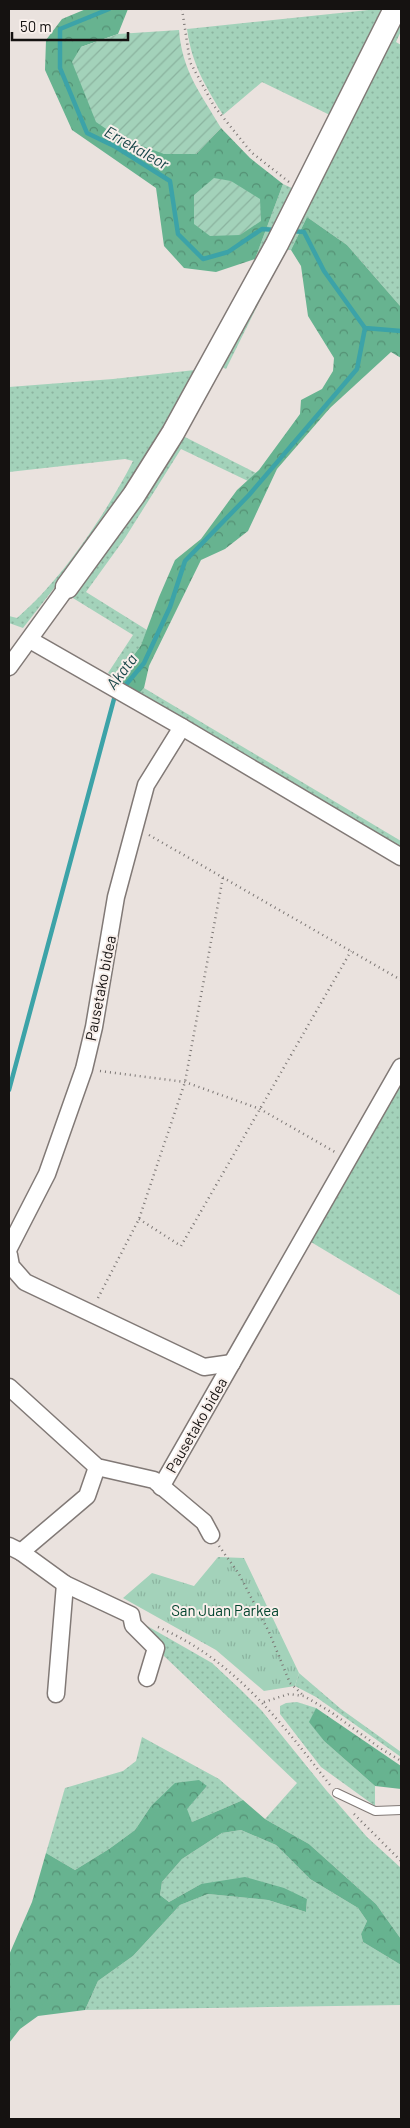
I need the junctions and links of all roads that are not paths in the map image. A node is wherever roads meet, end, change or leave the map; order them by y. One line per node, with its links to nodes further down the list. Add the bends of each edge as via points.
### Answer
1 (396, 9): 2 (street, via 277,244 173,433 134,495)
2 (67, 587): 3 (street)
3 (30, 640): 4 (street); 5 (street)
4 (9, 667)
5 (182, 727): 6 (street); 8 (street, Pausetako bidea, via 146,785 116,897 84,1069 47,1174)
6 (401, 857)
7 (401, 1068): 10 (street, Pausetako bidea)
8 (9, 1248)
9 (9, 1255): 10 (street, Pausetako bidea, via 11,1266 25,1282 204,1367)
10 (232, 1363): 13 (street, Pausetako bidea)
11 (9, 1387): 12 (street)
12 (96, 1467): 13 (street, via 154,1480); 15 (street, via 87,1496)
13 (161, 1487): 14 (street, via 204,1522)
14 (211, 1535)
15 (15, 1549): 16 (street)
16 (65, 1584): 17 (street, via 131,1615 133,1625 156,1648); 18 (street)
17 (147, 1678)
18 (56, 1694)
19 (337, 1793): 20 (lane, via 375,1811)
20 (401, 1810)

